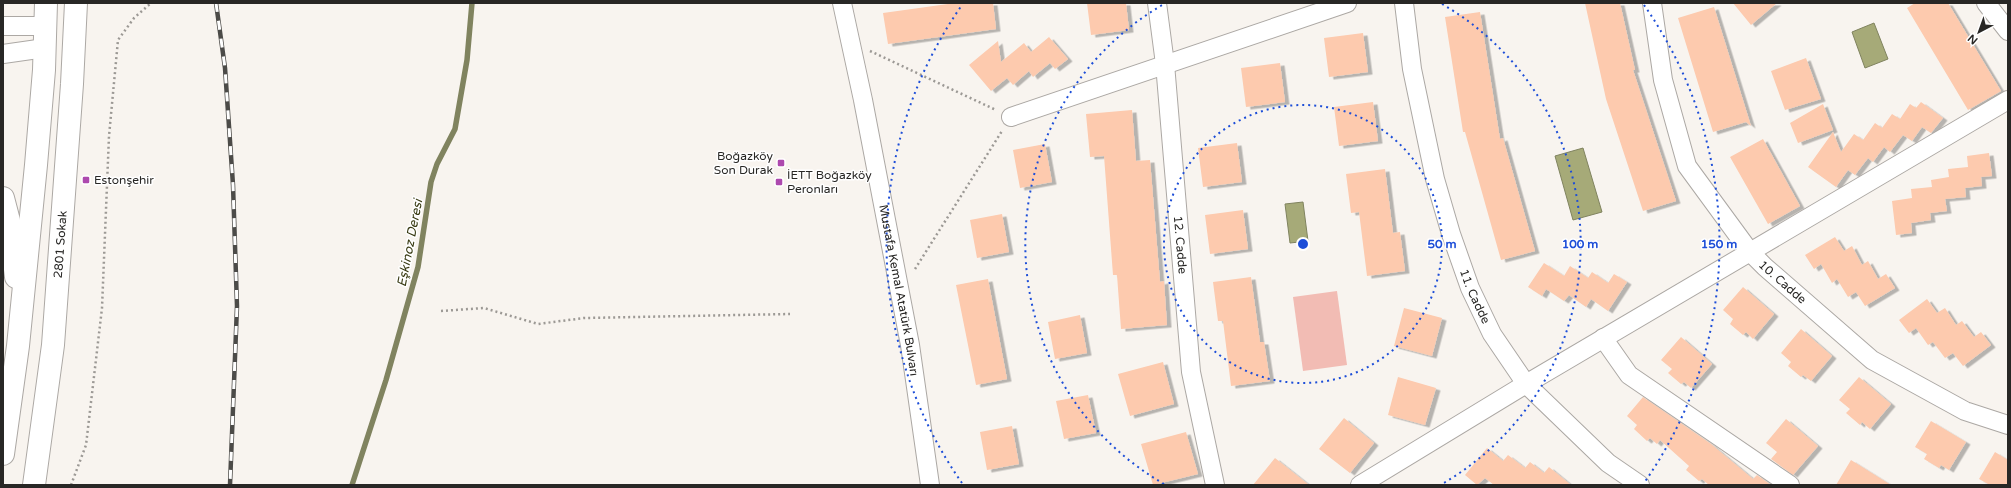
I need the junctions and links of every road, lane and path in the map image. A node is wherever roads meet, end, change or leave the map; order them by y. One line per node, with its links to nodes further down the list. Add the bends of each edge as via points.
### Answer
1 (46, 3): 11 (main road)
2 (151, 3): 31 (path, via 134,18 118,40 109,136 102,308 86,445)
3 (842, 3): 13 (street, Mustafa Kemal Atatürk Bulvarı)
4 (1157, 3): 16 (street, 12. Cadde)
5 (1347, 3): 16 (street)
6 (1404, 3): 27 (street, 11. Cadde, via 1412,69 1435,178 1451,234 1470,288 1492,334)
7 (1653, 3): 20 (street, 10. Cadde, via 1663,80 1687,166)
8 (1986, 3): 12 (street)
9 (76, 12): 14 (main road, via 67,35); 26 (main road, 2801 Sokak)
10 (3, 26): 11 (street)
11 (45, 26): 14 (main road)
12 (2008, 31)
13 (850, 41): 18 (path); 21 (street, Mustafa Kemal Atatürk Bulvarı)
14 (50, 46): 15 (street); 23 (main road); 26 (main road, via 60,64 47,270)
15 (3, 54)
16 (1165, 64): 18 (street); 33 (street, 12. Cadde, via 1191,372)
17 (2008, 100): 20 (street)
18 (1010, 117): 21 (path)
19 (3, 198): 23 (main road, via 9,221)
20 (1750, 252): 25 (street); 28 (street, 10. Cadde, via 1872,360 1964,411)
21 (900, 292): 32 (street, Mustafa Kemal Atatürk Bulvarı)
22 (441, 311): 24 (path, via 484,308 538,324 584,318)
23 (21, 314): 29 (main road)
24 (790, 314)
25 (1604, 338): 27 (street); 36 (street, via 1629,375)
26 (53, 345): 30 (main road, 2801 Sokak)
27 (1526, 384): 34 (street); 35 (street, 11. Cadde, via 1608,463)
28 (2008, 425)
29 (3, 454)
30 (34, 485)
31 (71, 485)
32 (930, 485)
33 (1215, 485)
34 (1360, 485)
35 (1640, 485)
36 (1790, 485)

